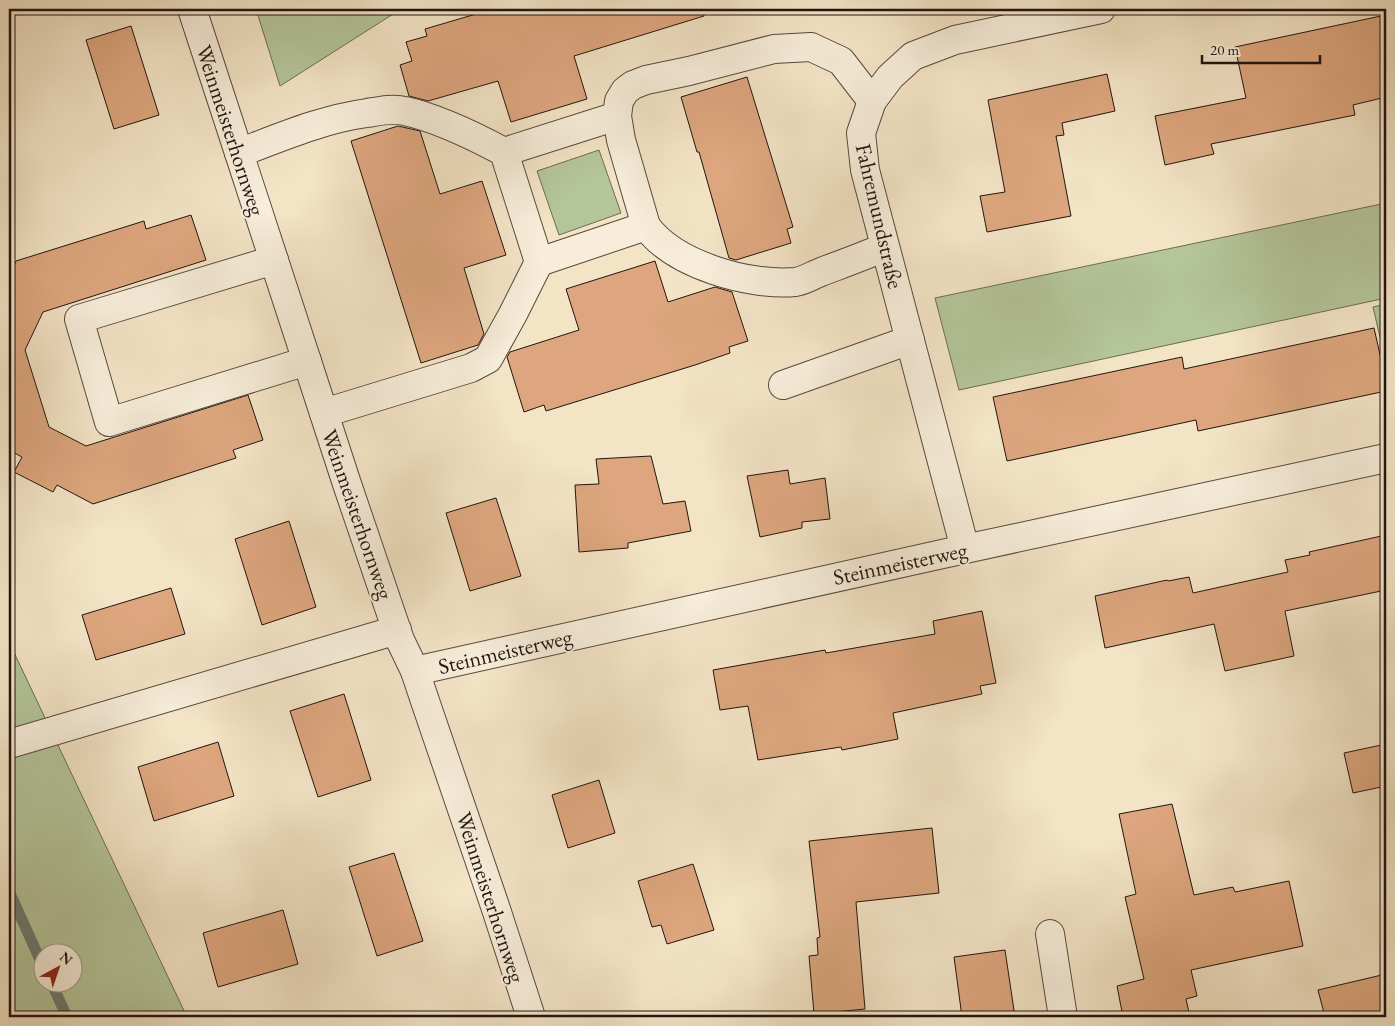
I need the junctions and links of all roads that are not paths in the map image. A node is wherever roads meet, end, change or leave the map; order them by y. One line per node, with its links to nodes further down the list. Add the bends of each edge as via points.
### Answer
1 (192, 9): 5 (street, Weinmeisterhornweg)
2 (1101, 9): 3 (street, Fahremundstraße, via 955,40 914,56 890,77)
3 (872, 101): 4 (street, via 841,61 812,47 774,50 633,84 619,101); 8 (street, Fahremundstraße, via 861,133 865,170)
4 (616, 116): 6 (street); 7 (street)
5 (239, 152): 6 (street, via 327,121 381,110 404,111 430,119); 9 (street, Weinmeisterhornweg)
6 (504, 152): 10 (street)
7 (646, 226): 8 (street, via 669,250 712,270 749,280 797,282); 10 (street)
8 (885, 248): 11 (street, Fahremundstraße)
9 (274, 260): 12 (street, Weinmeisterhornweg); 12 (street, via 79,318 109,422)
10 (539, 262): 14 (street, via 488,359 471,368)
11 (910, 340): 13 (street); 16 (street, Fahremundstraße)
12 (307, 361): 14 (street, Weinmeisterhornweg)
13 (783, 385)
14 (324, 413): 17 (street, Weinmeisterhornweg)
15 (1386, 458): 16 (street, Steinmeisterweg)
16 (965, 549): 18 (street, Steinmeisterweg)
17 (397, 630): 18 (street, Weinmeisterhornweg); 19 (street)
18 (415, 671): 21 (street, Weinmeisterhornweg)
19 (9, 744)
20 (1050, 934): 22 (street)
21 (531, 1017)
22 (1063, 1017)

